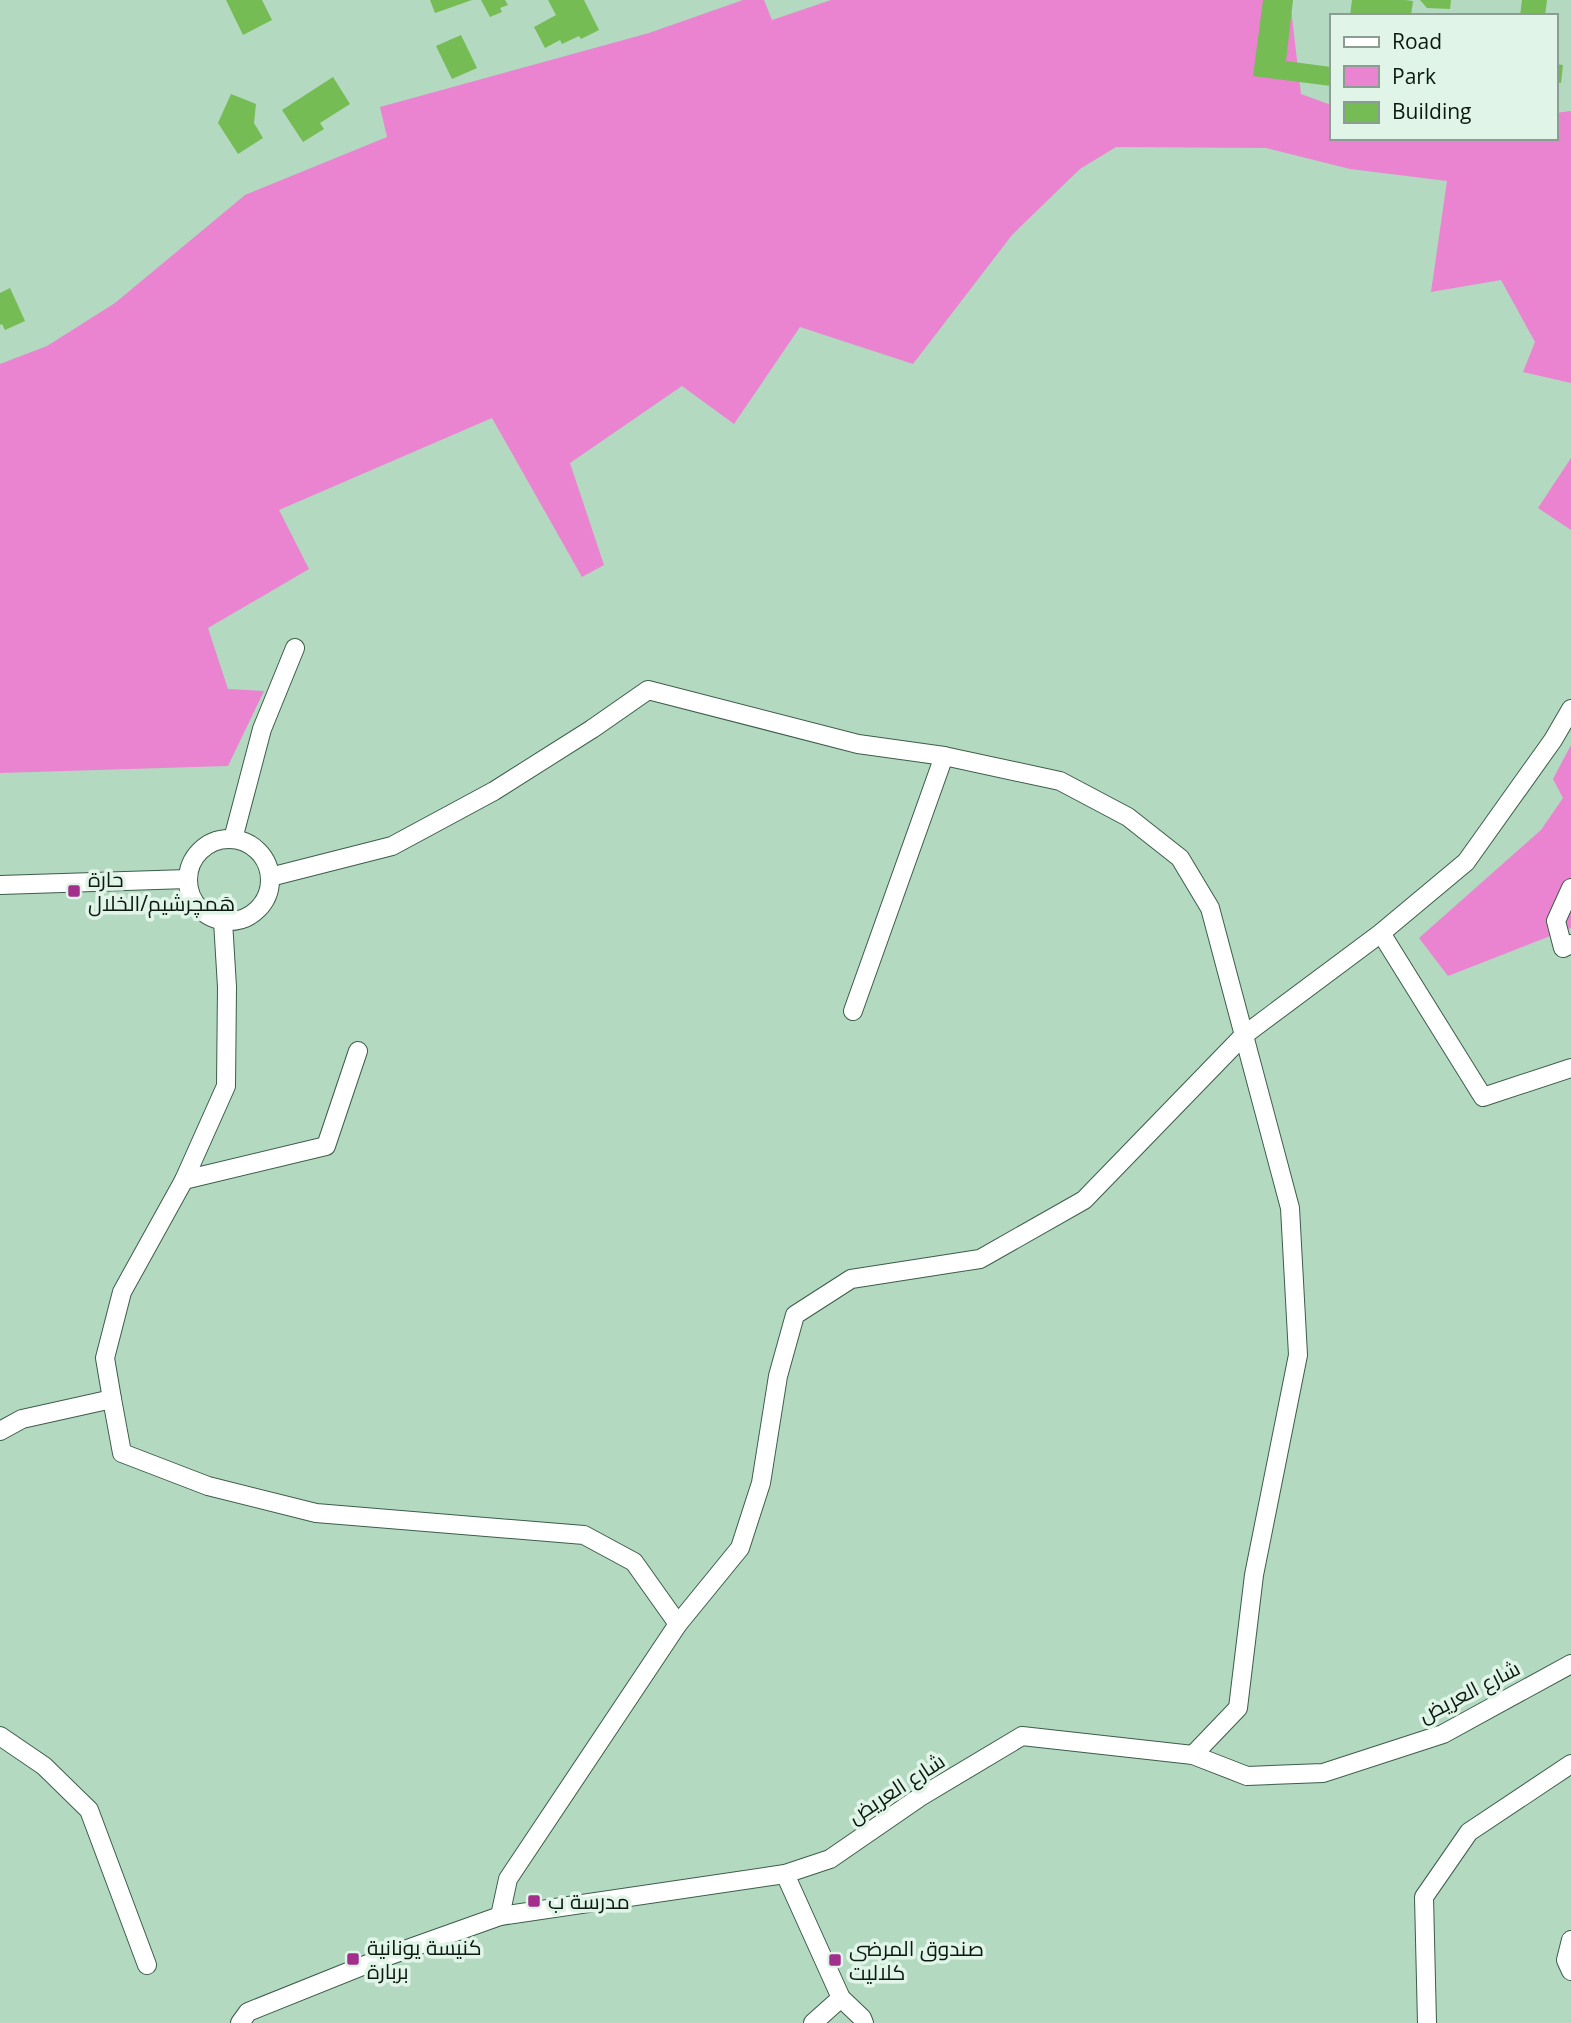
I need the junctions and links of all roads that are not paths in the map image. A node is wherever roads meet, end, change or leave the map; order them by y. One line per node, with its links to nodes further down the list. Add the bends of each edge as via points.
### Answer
1 (295, 648): 4 (street, via 261,729)
2 (1571, 709): 10 (street, via 1466,862)
3 (944, 756): 5 (street, via 858,744 648,690 494,791 392,846); 12 (street); 13 (street, via 1060,781 1128,817 1180,858 1210,908)
4 (233, 839): 5 (street, via 258,851); 6 (street, via 207,845 190,866)
5 (270, 877): 9 (street, via 265,901 257,910 247,917)
6 (188, 879): 7 (street); 9 (street, via 189,891 201,911)
7 (0, 886)
8 (1571, 888): 11 (street, via 1556,921 1563,948)
9 (223, 921): 16 (street, via 226,1086)
10 (1381, 933): 13 (street); 15 (street, via 1483,1097)
11 (1571, 944)
12 (853, 1011)
13 (1243, 1036): 19 (street, via 1084,1200 980,1259 851,1279 795,1315 778,1376 761,1483 740,1548); 22 (street, via 1290,1208 1298,1355 1254,1575 1238,1708)
14 (358, 1051): 16 (street, via 326,1146)
15 (1571, 1068)
16 (184, 1180): 17 (street, via 122,1292 105,1358)
17 (112, 1399): 18 (street, via 22,1419); 19 (street, via 122,1453 208,1486 316,1513 584,1535 634,1562)
18 (0, 1431)
19 (678, 1624): 25 (street, via 508,1879)
20 (1571, 1664): 22 (street, شارع العريض, via 1443,1734 1323,1773 1247,1776)
21 (0, 1736): 27 (street, via 44,1766 89,1810)
22 (1193, 1755): 24 (street, شارع العريض, via 1022,1736 920,1797 830,1859)
23 (1571, 1764): 33 (street, via 1469,1832 1424,1896)
24 (785, 1874): 25 (street, شارع العريض); 29 (street)
25 (500, 1916): 30 (street, شارع العريض, via 248,2012)
26 (1571, 1940): 28 (street, via 1566,1960)
27 (148, 1965)
28 (1571, 1971)
29 (841, 1998): 31 (street); 32 (street)
30 (240, 2023)
31 (813, 2023)
32 (864, 2023)
33 (1427, 2023)

